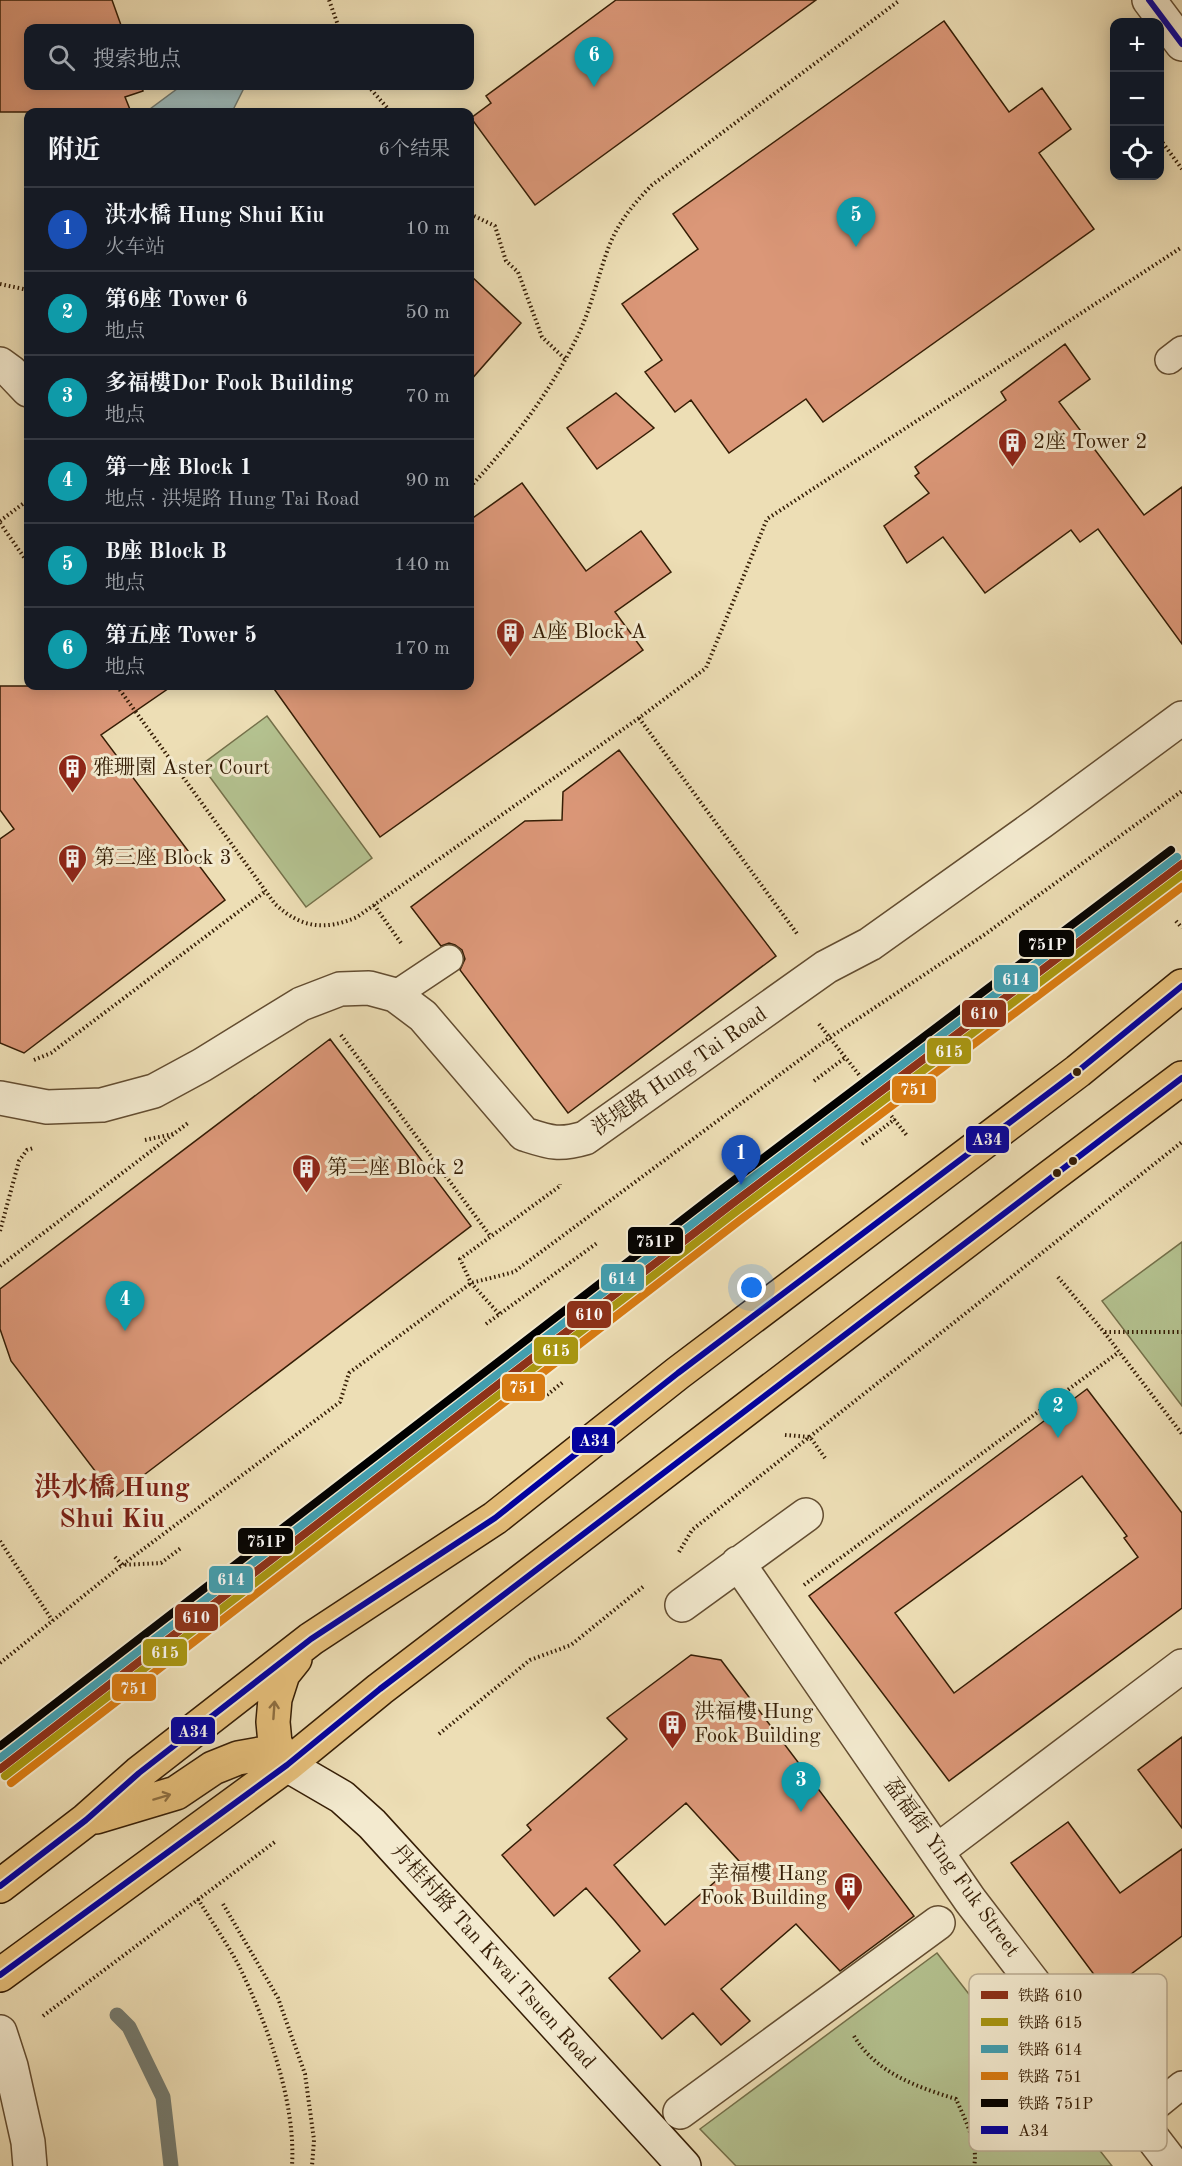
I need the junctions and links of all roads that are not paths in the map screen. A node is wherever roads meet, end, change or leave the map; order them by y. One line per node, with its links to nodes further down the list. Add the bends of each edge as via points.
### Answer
1 (1149, 0): 2 (street)
2 (1182, 44)
3 (0, 364): 4 (street)
4 (24, 386)
5 (1182, 718): 8 (street, 洪堤路 Hung Tai Road, via 870,944 826,967 585,1138 565,1144 524,1134 423,1016)
6 (449, 959): 8 (lane)
7 (1182, 986): 14 (main road, via 1078,1071 678,1373 495,1518)
8 (395, 995): 10 (street, via 369,988 340,989 302,1004 154,1091 102,1106 47,1107)
9 (1182, 1078): 16 (main road, via 390,1682)
10 (0, 1098)
11 (806, 1515): 12 (street)
12 (738, 1563): 13 (street); 18 (street, 盈福街 Ying Fuk Street)
13 (682, 1605)
14 (311, 1639): 16 (main road, one-way to 14, via 275,1743 275,1699 283,1674); 17 (main road, via 139,1773)
15 (1182, 1666): 18 (street)
16 (287, 1765): 17 (main road, one-way to 16, via 176,1793 213,1768 238,1758 260,1754); 22 (main road); 29 (street, 丹桂村路 Tan Kwai Tsuen Road, via 342,1797 372,1824)
17 (86, 1820): 19 (main road)
18 (937, 1851): 21 (street, 盈福街 Ying Fuk Street)
19 (0, 1886)
20 (938, 1923): 26 (street)
21 (1027, 1974)
22 (0, 1975)
23 (0, 2032): 28 (street, via 11,2066)
24 (1182, 2085): 25 (lane)
25 (1167, 2097)
26 (680, 2112)
27 (1163, 2151): 30 (street, 盈福街 Ying Fuk Street)
28 (30, 2166)
29 (684, 2166)
30 (1174, 2166)

